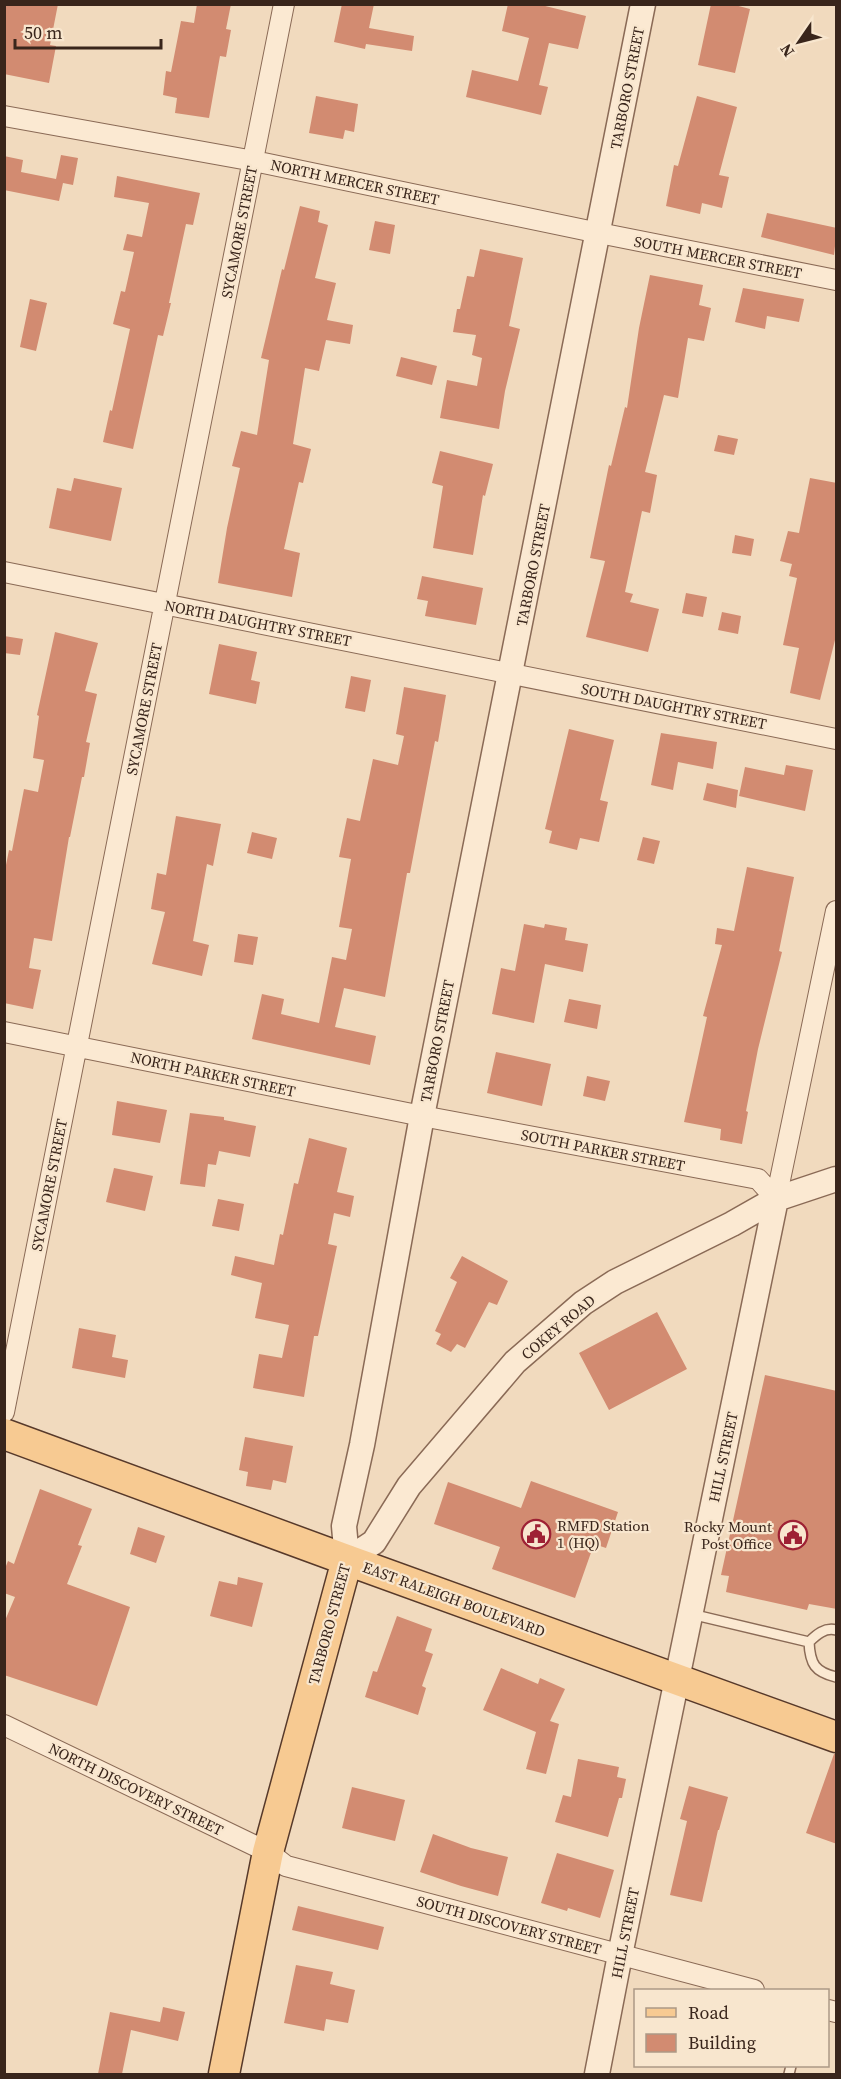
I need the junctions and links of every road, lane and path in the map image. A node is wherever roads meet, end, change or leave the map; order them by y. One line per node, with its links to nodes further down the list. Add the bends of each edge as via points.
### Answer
1 (284, 4): 4 (street, SYCAMORE STREET)
2 (644, 4): 5 (street, TARBORO STREET)
3 (4, 116): 4 (street, NORTH MERCER STREET)
4 (254, 161): 5 (street, NORTH MERCER STREET); 8 (street, SYCAMORE STREET)
5 (599, 233): 6 (street, SOUTH MERCER STREET); 9 (street, TARBORO STREET)
6 (837, 280)
7 (4, 572): 8 (street, NORTH DAUGHTRY STREET)
8 (166, 604): 9 (street, NORTH DAUGHTRY STREET); 13 (street, SYCAMORE STREET)
9 (511, 673): 10 (street, SOUTH DAUGHTRY STREET); 14 (street, TARBORO STREET)
10 (837, 739)
11 (837, 911): 16 (street, HILL STREET)
12 (4, 1032): 13 (street, NORTH PARKER STREET)
13 (76, 1046): 14 (street, NORTH PARKER STREET); 17 (street, SYCAMORE STREET)
14 (422, 1116): 16 (street, SOUTH PARKER STREET, via 758,1179); 19 (street, TARBORO STREET, via 365,1434 344,1526)
15 (837, 1179): 16 (street, COKEY ROAD)
16 (776, 1199): 19 (street, COKEY ROAD, via 615,1282 583,1303 515,1362 409,1486 374,1542); 20 (street, HILL STREET)
17 (4, 1412)
18 (4, 1434): 19 (main road, EAST RALEIGH BOULEVARD)
19 (346, 1560): 24 (main road, EAST RALEIGH BOULEVARD); 27 (main road, TARBORO STREET)
20 (690, 1614): 22 (lane); 24 (street, HILL STREET)
21 (837, 1630): 22 (lane, via 825,1630)
22 (809, 1642): 23 (lane, via 816,1669)
23 (837, 1677)
24 (677, 1679): 26 (main road, EAST RALEIGH BOULEVARD); 28 (street, HILL STREET)
25 (4, 1725): 27 (street, NORTH DISCOVERY STREET)
26 (837, 1737)
27 (268, 1852): 28 (street, SOUTH DISCOVERY STREET, via 286,1866); 30 (main road, TARBORO STREET)
28 (620, 1955): 29 (street, SOUTH DISCOVERY STREET); 31 (street, HILL STREET)
29 (750, 1989)
30 (224, 2074)
31 (597, 2074)

